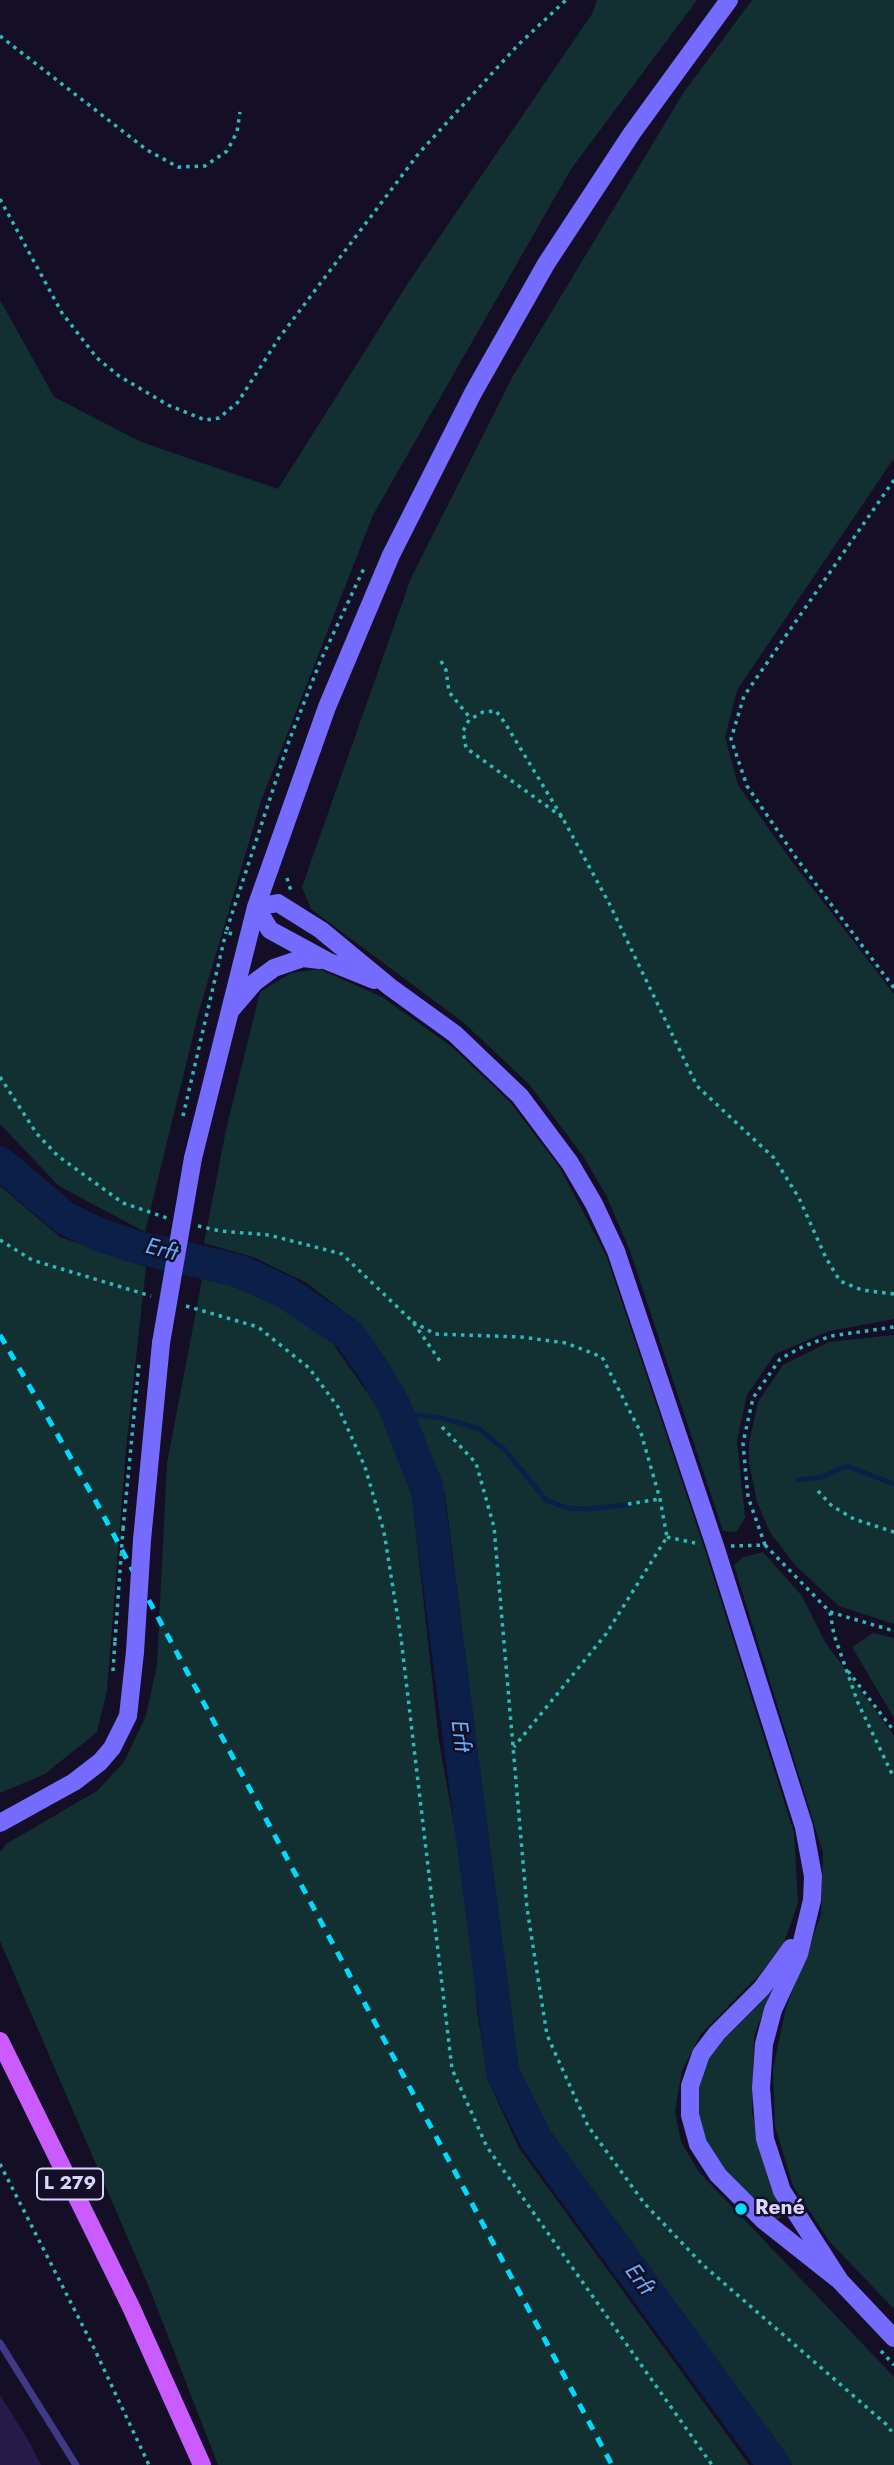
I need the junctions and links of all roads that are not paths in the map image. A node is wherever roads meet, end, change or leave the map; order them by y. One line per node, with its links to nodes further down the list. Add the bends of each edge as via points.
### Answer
1 (729, 0): 2 (main road, via 574,219 451,434 397,542 343,667)
2 (256, 907): 3 (main road, via 270,929); 4 (main road, via 278,903 321,930); 5 (main road)
3 (327, 961): 4 (main road); 5 (main road, via 303,958 274,968 247,990)
4 (390, 987): 7 (main road, via 455,1034 520,1096 570,1163 616,1251 804,1827 813,1876)
5 (227, 1015): 6 (main road, bridge, via 193,1158 162,1343 128,1716 107,1755 74,1782)
6 (0, 1824)
7 (808, 1922): 9 (main road, via 764,2044 765,2139 782,2191); 9 (main road, via 781,1966 701,2054 691,2086 690,2115 698,2144 719,2175 763,2220)
8 (0, 2041): 13 (main road, L 279, via 131,2307)
9 (840, 2281): 10 (main road)
10 (894, 2337)
11 (0, 2343): 12 (lane)
12 (76, 2465)
13 (202, 2465)

